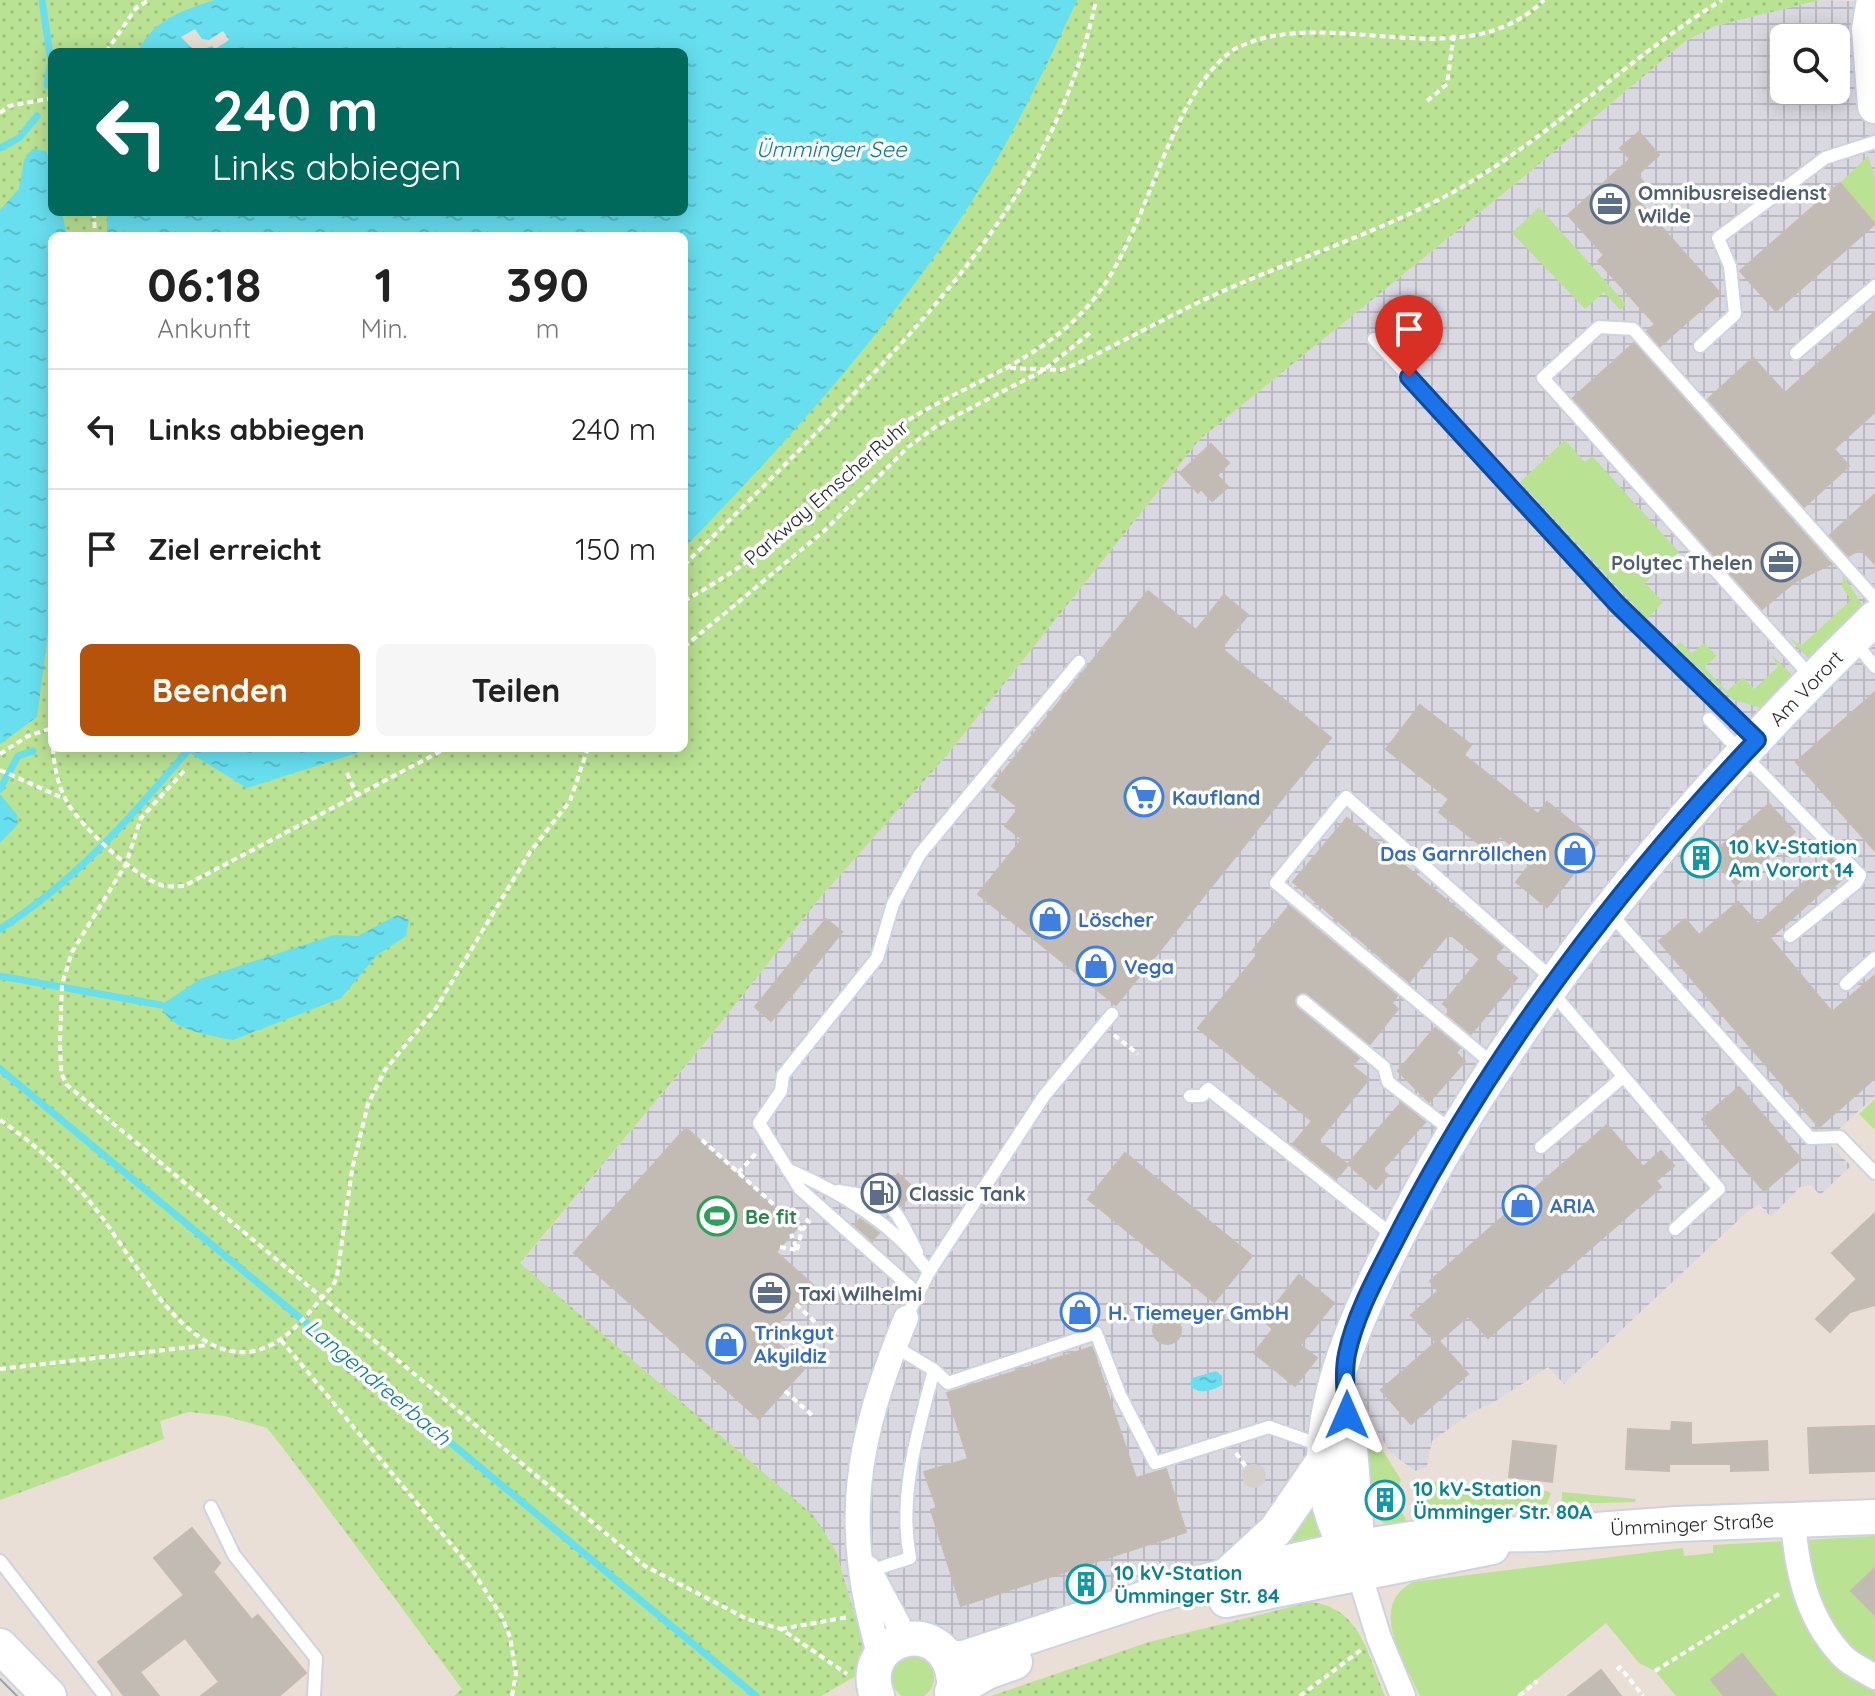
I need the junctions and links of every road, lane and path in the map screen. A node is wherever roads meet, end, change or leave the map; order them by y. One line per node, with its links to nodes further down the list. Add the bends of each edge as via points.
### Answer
1 (149, 0): 7 (path, via 136,8)
2 (1096, 0): 20 (path, via 1073,83 999,226 907,338)
3 (1544, 0): 6 (path, Parkway EmscherRuhr, via 1504,27)
4 (1722, 0): 19 (path, via 1667,34 1521,149 1452,192 1236,285 1078,363)
5 (1874, 0): 10 (street, via 1869,29)
6 (1454, 33): 9 (path, via 1447,84); 18 (path, Parkway EmscherRuhr, via 1404,35 1300,25 1235,48 1196,88 1127,249 1106,282 1078,318)
7 (109, 48)
8 (48, 99): 11 (path, via 9,106)
9 (1427, 101)
10 (1875, 106)
11 (0, 113)
12 (1875, 142): 16 (lane, via 1825,158 1718,238 1730,266 1735,314)
13 (1875, 286): 17 (lane)
14 (1091, 332): 19 (path)
15 (1374, 339): 30 (lane)
16 (1700, 346)
17 (1796, 353)
18 (1009, 368): 19 (path); 21 (path, Parkway EmscherRuhr, via 910,417 856,459 779,539)
19 (1044, 370): 24 (path, via 938,425 908,447 824,531)
20 (688, 561)
21 (688, 598)
22 (1875, 599): 27 (lane, via 1633,329 1599,327 1543,378)
23 (1864, 629): 26 (lane); 27 (street, Am Vorort)
24 (688, 644)
25 (1079, 662): 55 (lane, via 920,854 893,904 877,958 783,1075 781,1091 759,1123)
26 (1875, 667)
27 (1815, 680): 30 (street, Am Vorort)
28 (1709, 719): 30 (lane)
29 (48, 729): 34 (path)
30 (1751, 746): 41 (street, Am Vorort); 42 (lane, via 1860,875)
31 (53, 752): 39 (path)
32 (439, 752): 38 (path)
33 (587, 752): 72 (path, via 570,801 530,852 436,1008 385,1070 368,1104 337,1276)
34 (0, 754)
35 (0, 770): 39 (path)
36 (184, 771): 40 (path, via 141,818)
37 (347, 773): 38 (path)
38 (357, 795): 40 (path, via 184,886 164,886)
39 (65, 800): 40 (path)
40 (126, 864): 72 (path, via 72,952 62,984 63,1079)
41 (1610, 913): 45 (street, Am Vorort); 60 (lane, via 1810,1138 1840,1137)
42 (1790, 936)
43 (1875, 958): 44 (lane)
44 (1846, 984)
45 (1554, 986): 50 (street, Am Vorort); 50 (lane, via 1346,797 1276,883); 51 (lane)
46 (1303, 1001): 54 (lane, via 1384,1067 1388,1082)
47 (1112, 1014): 48 (lane)
48 (1102, 1026): 49 (path); 70 (lane, via 1044,1096)
49 (1138, 1054)
50 (1496, 1067): 54 (street, Am Vorort)
51 (1623, 1077): 57 (lane); 63 (lane, via 1719,1189)
52 (1190, 1096): 66 (lane, via 1202,1096 1208,1089)
53 (0, 1120): 77 (path, via 93,1205 166,1304)
54 (1456, 1134): 66 (street, Am Vorort)
55 (769, 1139): 58 (lane); 59 (path)
56 (702, 1140): 59 (path)
57 (1541, 1147)
58 (787, 1169): 61 (lane); 71 (lane, via 800,1189)
59 (738, 1173): 64 (path)
60 (1875, 1173)
61 (835, 1190): 69 (lane); 69 (lane, via 879,1197 896,1212)
62 (800, 1213): 64 (path, via 809,1222)
63 (1675, 1229)
64 (802, 1230): 68 (path)
65 (791, 1234): 68 (path)
66 (1396, 1239): 83 (street, Am Vorort, via 1346,1357)
67 (780, 1247): 68 (path)
68 (797, 1250)
69 (920, 1260): 70 (lane)
70 (929, 1272): 71 (lane)
71 (917, 1293): 74 (lane)
72 (321, 1297): 76 (path); 93 (path, via 645,1566 747,1619)
73 (796, 1304): 75 (path)
74 (906, 1318): 78 (street)
75 (817, 1324)
76 (281, 1340): 77 (path, via 252,1351); 106 (path, via 471,1568 510,1637 516,1674)
77 (211, 1345): 79 (path)
78 (894, 1346): 80 (lane); 90 (street, via 860,1461 856,1502)
79 (0, 1369)
80 (934, 1370): 83 (lane, via 948,1383 1096,1333 1155,1463 1269,1427); 90 (lane, via 903,1522 910,1558 882,1567)
81 (785, 1391): 82 (path)
82 (814, 1417)
83 (1332, 1451): 87 (street, Am Vorort); 89 (street, Am Vorort, via 1276,1530)
84 (211, 1507): 105 (lane, via 234,1555 316,1658)
85 (1875, 1517): 86 (street, Ümminger Straße)
86 (1793, 1519): 87 (street, Ümminger Straße, via 1437,1535); 91 (street, Ümminger Straße)
87 (1354, 1556): 89 (street, Ümminger Straße); 94 (street); 102 (street, Ümminger Straße, via 1245,1595 1124,1624 987,1672)
88 (0, 1561): 104 (lane)
89 (1226, 1576): 96 (street, Ümminger Straße, via 964,1658)
90 (867, 1579): 99 (street)
91 (1801, 1580): 98 (path); 100 (street, Ümminger Straße, via 1812,1610 1840,1654)
92 (855, 1617): 93 (path)
93 (781, 1629): 99 (path)
94 (1379, 1638): 107 (path); 108 (street)
95 (0, 1646): 103 (street)
96 (949, 1658): 99 (street, via 927,1640); 102 (street, Ümminger Straße)
97 (1617, 1670): 110 (path, via 1620,1667)
98 (1655, 1671)
99 (874, 1675)
100 (1875, 1677)
101 (1537, 1681): 109 (path)
102 (951, 1694)
103 (49, 1696)
104 (105, 1696)
105 (314, 1696)
106 (512, 1696)
107 (1300, 1696)
108 (1403, 1696)
109 (1519, 1696)
110 (1643, 1696)

